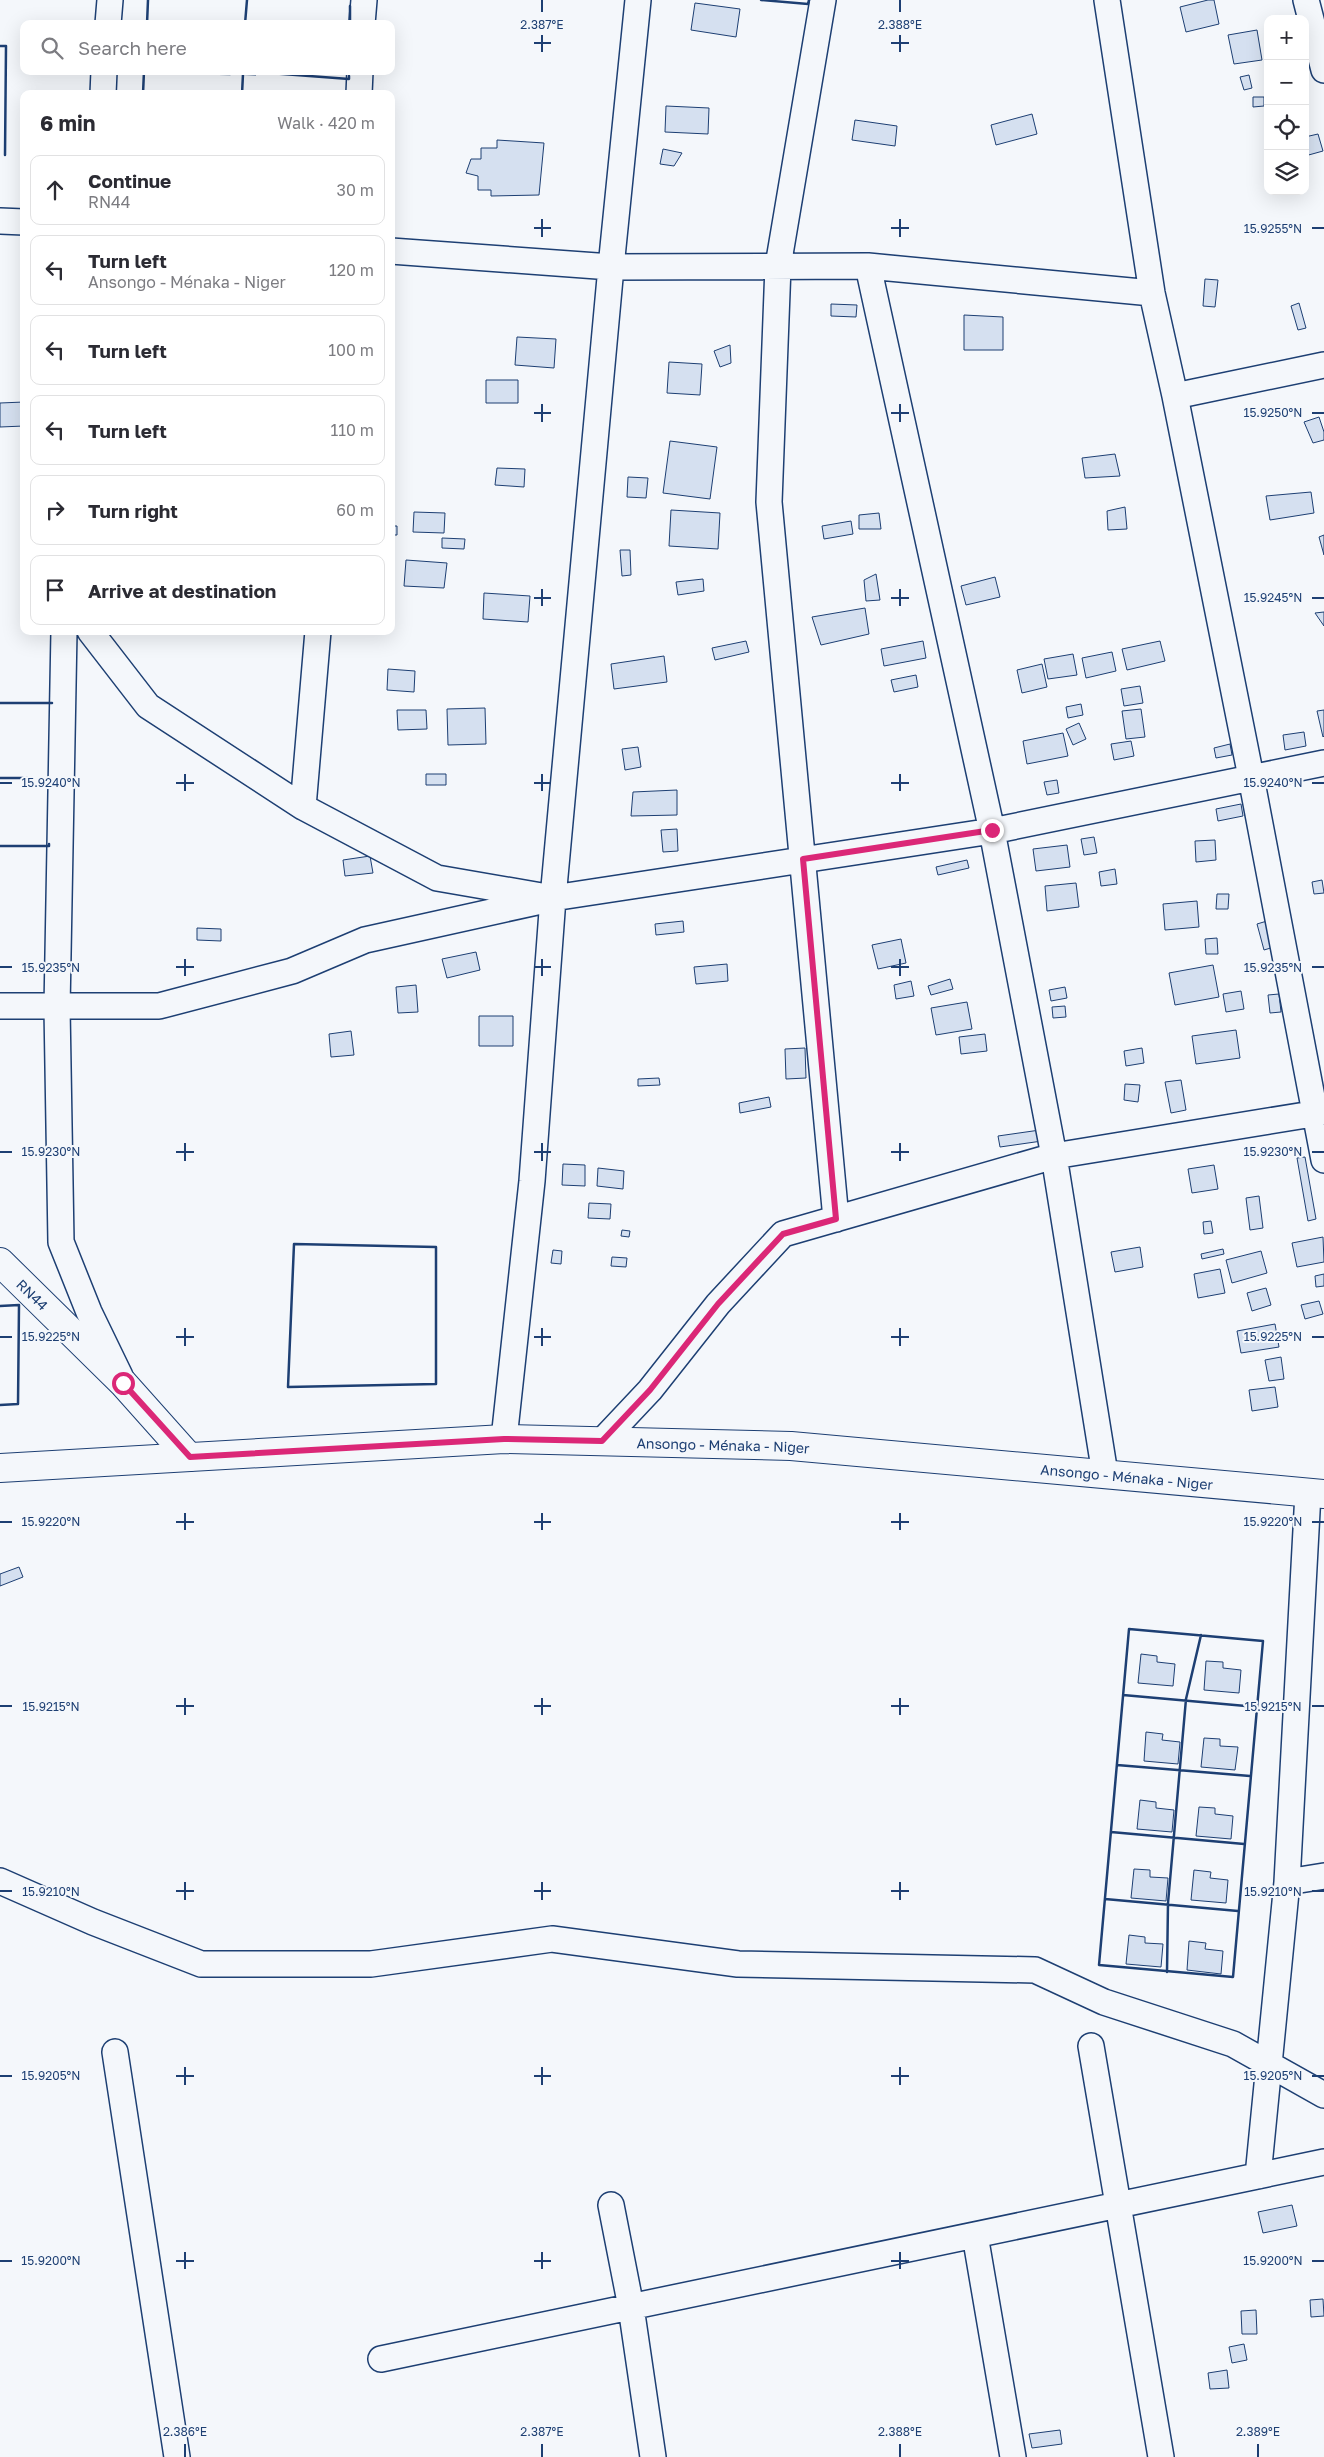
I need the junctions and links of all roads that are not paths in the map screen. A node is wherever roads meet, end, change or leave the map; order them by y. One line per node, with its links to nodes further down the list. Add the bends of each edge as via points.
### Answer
1 (110, 0): 7 (street)
2 (364, 0): 8 (street)
3 (638, 0): 19 (street)
4 (823, 0): 17 (street)
5 (1107, 0): 20 (street)
6 (1306, 0): 9 (street)
7 (108, 20)
8 (362, 20)
9 (1324, 70)
10 (104, 75): 12 (street)
11 (360, 75): 13 (street)
12 (102, 90)
13 (358, 90)
14 (0, 221): 15 (street)
15 (20, 222)
16 (395, 251): 19 (street)
17 (778, 266): 18 (street); 19 (street); 30 (street, via 769,502)
18 (868, 266): 20 (street); 29 (street)
19 (611, 267): 31 (street)
20 (1152, 293): 22 (street)
21 (1324, 364): 22 (street)
22 (1175, 396): 27 (street)
23 (64, 635): 33 (street)
24 (93, 635): 28 (street, via 148,706)
25 (318, 635): 28 (street)
26 (1324, 763): 27 (street)
27 (1251, 777): 29 (street); 34 (street)
28 (303, 807): 31 (street, via 437,878)
29 (992, 830): 30 (street); 35 (street)
30 (803, 859): 31 (street); 37 (street)
31 (554, 898): 33 (street, via 365,940 292,971 159,1006); 40 (street, via 532,1181)
32 (0, 1006): 33 (street)
33 (57, 1008): 39 (street, via 61,1242 89,1312)
34 (1319, 1112): 35 (street); 36 (street)
35 (1054, 1156): 37 (street); 44 (street)
36 (1324, 1160)
37 (836, 1219): 41 (street, via 783,1234 718,1304 650,1390)
38 (0, 1262): 39 (main road, RN44)
39 (123, 1383): 42 (main road, RN44)
40 (504, 1439): 41 (main road, Ansongo - Ménaka - Niger); 42 (main road, Ansongo - Ménaka - Niger)
41 (602, 1441): 44 (main road, Ansongo - Ménaka - Niger, via 791,1446)
42 (190, 1457): 43 (main road, Ansongo - Ménaka - Niger)
43 (0, 1468)
44 (1105, 1474): 45 (main road, Ansongo - Ménaka - Niger)
45 (1316, 1494): 48 (street)
46 (1324, 1876): 48 (street)
47 (0, 1881): 51 (street, via 200,1964 372,1964 552,1939 738,1964 1035,1970 1104,2002 1232,2044)
48 (1287, 1882): 51 (street)
49 (1091, 2046): 56 (street)
50 (115, 2052): 60 (street)
51 (1269, 2064): 52 (street); 54 (street)
52 (1324, 2094)
53 (1324, 2162): 54 (street)
54 (1258, 2176): 56 (street)
55 (611, 2204): 58 (street)
56 (1118, 2205): 57 (street); 63 (street)
57 (975, 2235): 58 (street); 62 (street)
58 (631, 2307): 59 (street); 61 (street)
59 (381, 2359)
60 (178, 2457)
61 (653, 2457)
62 (1013, 2457)
63 (1161, 2457)

